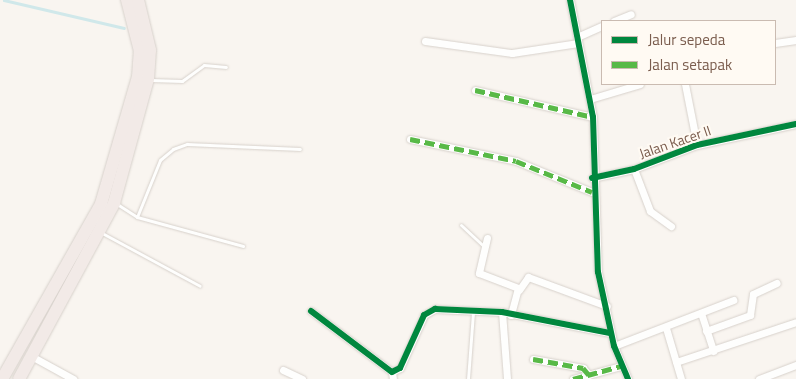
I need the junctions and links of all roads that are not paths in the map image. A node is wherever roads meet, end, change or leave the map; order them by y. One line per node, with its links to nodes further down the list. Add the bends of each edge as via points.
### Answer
1 (127, 0): 17 (highway, via 140,51)
2 (138, 0): 12 (highway, via 150,50)
3 (570, 0): 7 (street)
4 (632, 14): 5 (street)
5 (617, 20)
6 (601, 27): 7 (street)
7 (577, 40): 9 (street, via 512,53); 16 (street)
8 (796, 40): 10 (street)
9 (425, 41)
10 (776, 43)
11 (226, 66): 12 (lane, via 204,65 182,81)
12 (148, 79): 17 (highway)
13 (637, 85): 16 (street)
14 (685, 85): 21 (street)
15 (475, 90): 18 (street, via 504,100)
16 (590, 99): 18 (street)
17 (135, 105): 26 (highway); 59 (highway, via 92,226)
18 (593, 117): 24 (street)
19 (796, 124): 21 (street, Jalan Kacer II)
20 (410, 139): 25 (street, via 516,162)
21 (696, 144): 23 (street, Jalan Kacer II)
22 (300, 149): 27 (lane, via 188,144 173,149 160,160)
23 (634, 169): 24 (street, Jalan Kacer II); 29 (street, via 650,211)
24 (592, 178): 25 (street)
25 (592, 192): 38 (street, via 598,272)
26 (114, 203): 27 (lane); 30 (highway)
27 (137, 216): 32 (lane)
28 (461, 225): 33 (lane)
29 (671, 226)
30 (101, 232): 35 (lane); 50 (highway, via 75,270)
31 (487, 238): 33 (street)
32 (243, 246)
33 (486, 248): 36 (street, via 481,275)
34 (777, 284): 46 (street, via 753,294 750,315)
35 (200, 286)
36 (519, 290): 38 (street, via 528,277); 43 (street)
37 (734, 300): 42 (street)
38 (607, 306): 47 (street)
39 (311, 311): 57 (street)
40 (473, 311): 41 (street); 57 (street, via 428,311 400,368); 63 (lane)
41 (502, 312): 43 (street); 64 (street)
42 (701, 313): 45 (street); 46 (street)
43 (511, 315): 47 (street)
44 (796, 322): 49 (street)
45 (666, 328): 48 (street); 52 (street)
46 (706, 331): 49 (street)
47 (610, 332): 48 (street)
48 (614, 346): 54 (street)
49 (713, 351): 52 (street)
50 (33, 357): 60 (highway); 61 (street)
51 (533, 359): 58 (street, via 583,368)
52 (676, 362): 67 (street)
53 (796, 365): 56 (street)
54 (621, 366): 58 (street); 66 (street)
55 (283, 370): 62 (street)
56 (783, 370): 68 (street); 69 (street)
57 (392, 375)
58 (589, 375): 65 (street)
59 (2, 379)
60 (19, 379)
61 (72, 379)
62 (302, 379)
63 (468, 379)
64 (506, 379)
65 (573, 379)
66 (628, 379)
67 (681, 379)
68 (759, 379)
69 (786, 379)

